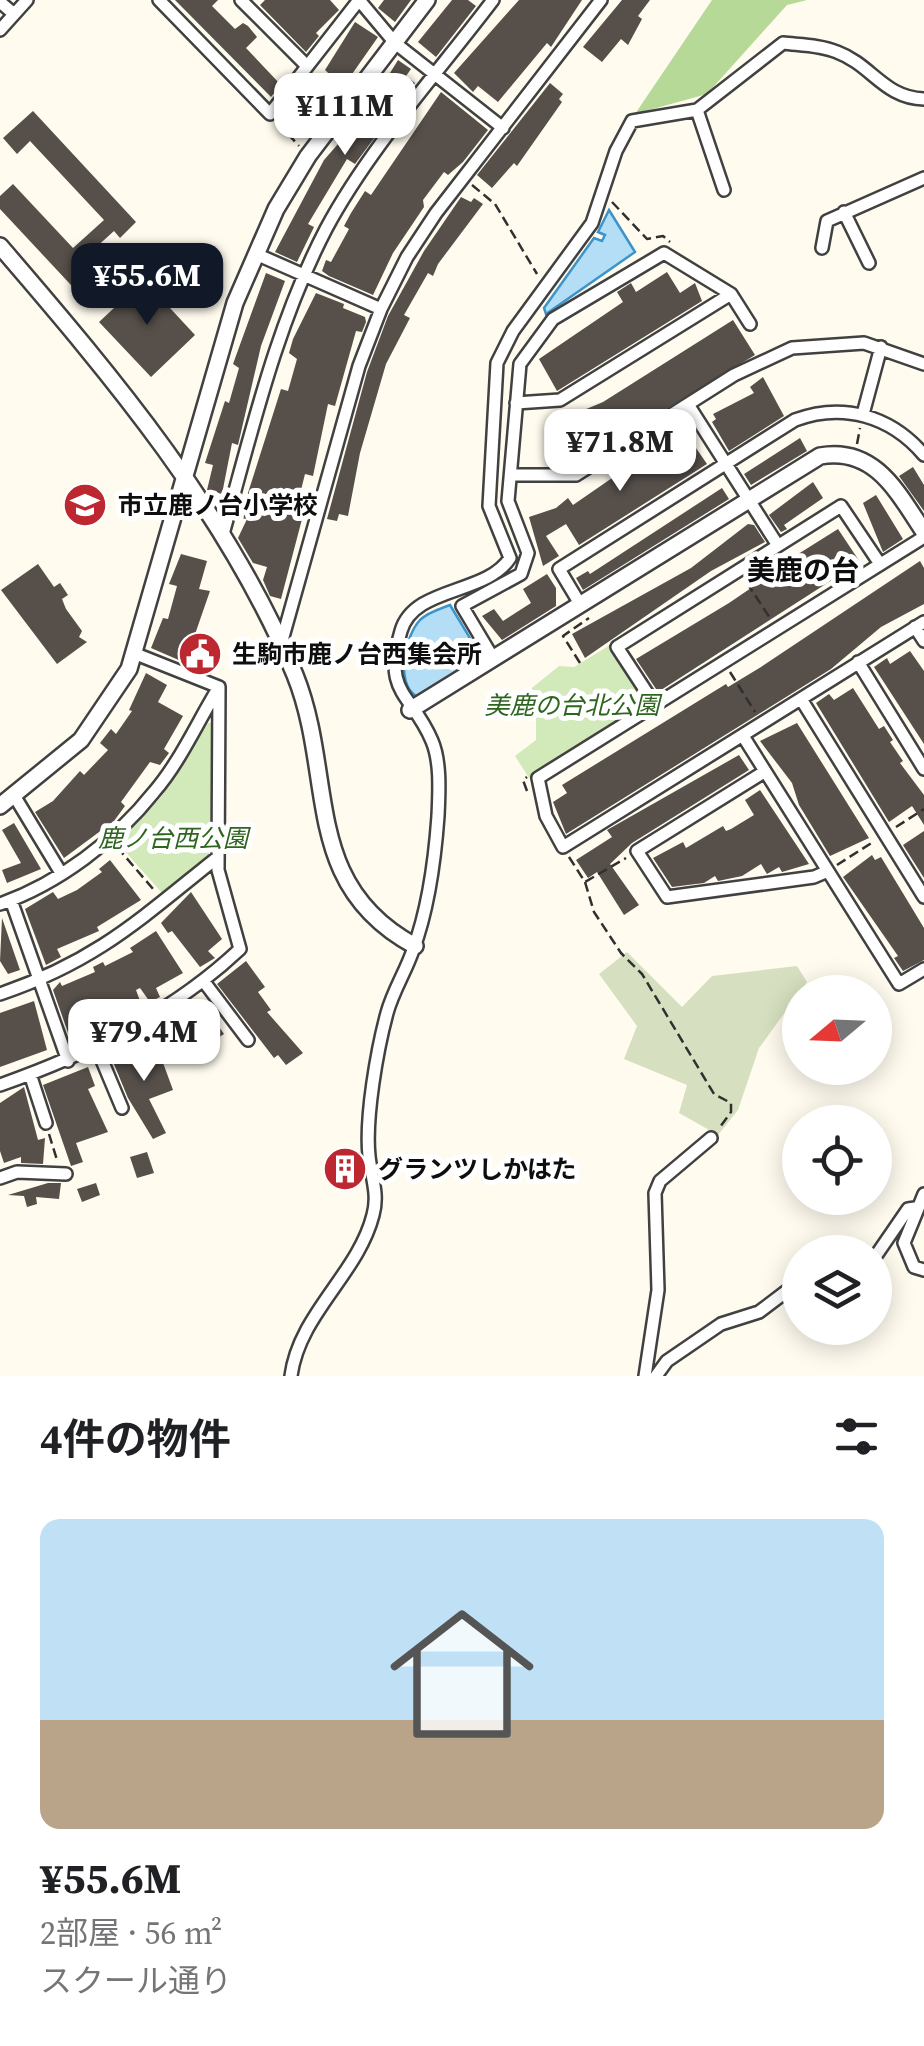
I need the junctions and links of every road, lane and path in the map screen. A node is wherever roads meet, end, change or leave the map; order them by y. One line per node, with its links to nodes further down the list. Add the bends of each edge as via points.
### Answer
1 (27, 0): 9 (street)
2 (159, 0): 16 (street)
3 (242, 0): 12 (street)
4 (359, 0): 11 (street); 12 (street)
5 (427, 0): 11 (street)
6 (493, 0): 13 (street)
7 (601, 0): 17 (street)
8 (0, 2): 9 (street)
9 (14, 14): 10 (street)
10 (0, 30)
11 (394, 43): 13 (street); 18 (street)
12 (307, 66): 16 (street)
13 (436, 75): 17 (street); 29 (street, via 348,191)
14 (924, 99): 15 (street, via 903,98 836,51 783,43)
15 (696, 110): 21 (street); 22 (street, via 632,121)
16 (270, 114): 18 (path)
17 (503, 128): 19 (street)
18 (308, 156): 27 (street)
19 (463, 178): 30 (path, via 495,204); 32 (street, via 407,256)
20 (924, 178): 23 (street)
21 (724, 190)
22 (604, 194): 24 (path, via 634,229 647,238); 30 (street)
23 (844, 212): 26 (street, via 827,220); 28 (street)
24 (663, 236)
25 (0, 246): 43 (street, via 112,380)
26 (822, 248)
27 (256, 254): 29 (street); 43 (street, via 234,303)
28 (869, 263)
29 (304, 275): 32 (street); 45 (street, via 280,334)
30 (544, 288): 63 (street, via 496,362 488,506 510,558 503,568 406,616 395,674)
31 (731, 294): 33 (street); 36 (street, via 560,400); 36 (street, via 664,252 552,318 520,364)
32 (381, 309): 54 (street)
33 (750, 324)
34 (882, 348): 35 (street); 37 (street, via 792,348); 38 (street)
35 (924, 364)
36 (516, 403): 42 (street)
37 (689, 406): 41 (street); 42 (street, via 576,476)
38 (863, 414): 39 (street, via 896,429); 40 (path); 41 (street, via 810,414)
39 (924, 455)
40 (854, 456): 44 (street, via 809,460); 46 (street, via 884,476)
41 (725, 464): 44 (street); 50 (street, via 559,569)
42 (512, 475): 56 (street, via 508,501 526,543 525,563 511,582 462,606)
43 (185, 482): 45 (street); 55 (street)
44 (746, 500): 47 (street); 50 (street)
45 (222, 534): 54 (street)
46 (924, 535): 48 (street)
47 (777, 544): 48 (street, via 841,506); 49 (street)
48 (880, 564): 52 (street)
49 (738, 569): 52 (path); 62 (street, via 617,647)
50 (580, 604): 56 (street); 58 (path, via 589,619 563,636)
51 (920, 624): 53 (street); 57 (street)
52 (777, 629): 59 (street)
53 (924, 642)
54 (281, 644): 82 (street, via 313,737 335,860 370,914)
55 (136, 654): 60 (street); 68 (street, via 81,740)
56 (493, 658): 63 (street)
57 (858, 662): 61 (street); 66 (street)
58 (580, 663)
59 (724, 663): 62 (street); 64 (path)
60 (218, 687): 72 (street, via 156,791); 75 (street)
61 (801, 699): 64 (street); 71 (street)
62 (655, 705): 73 (street, via 538,778 546,816)
63 (410, 710): 82 (street, via 434,746 439,794)
64 (762, 724): 65 (street)
65 (742, 736): 67 (street); 73 (street)
66 (924, 769)
67 (764, 772): 74 (street); 76 (street)
68 (15, 797): 69 (street); 77 (street)
69 (0, 806)
70 (924, 809): 71 (path)
71 (884, 834): 76 (path); 79 (street)
72 (109, 838): 77 (street); 80 (path)
73 (563, 847): 78 (path)
74 (637, 852): 76 (street, via 667,898); 78 (path)
75 (218, 857): 80 (street); 85 (street, via 240,949)
76 (828, 871): 83 (street, via 899,984)
77 (61, 873): 81 (street)
78 (584, 882): 94 (path, via 594,912 642,974 714,1094 731,1103 732,1112)
79 (924, 897)
80 (163, 901): 84 (street, via 120,938)
81 (6, 902): 84 (street)
82 (415, 946): 102 (street, via 387,1012 371,1112 373,1217 315,1314)
83 (924, 970)
84 (39, 980): 86 (street); 89 (street)
85 (204, 982): 87 (street); 88 (street)
86 (0, 994)
87 (248, 1040)
88 (96, 1046): 89 (street); 92 (street)
89 (68, 1061): 90 (street)
90 (30, 1074): 91 (street); 93 (street)
91 (0, 1085)
92 (122, 1108)
93 (46, 1123): 95 (path)
94 (712, 1138): 103 (street, via 654,1193 658,1290)
95 (62, 1174): 96 (street)
96 (0, 1178)
97 (924, 1194): 98 (street)
98 (915, 1208): 99 (street); 100 (street, via 904,1243 914,1266)
99 (890, 1235)
100 (924, 1270)
101 (782, 1295): 104 (street, via 759,1312 721,1324)
102 (291, 1376)
103 (646, 1376)
104 (656, 1376)

